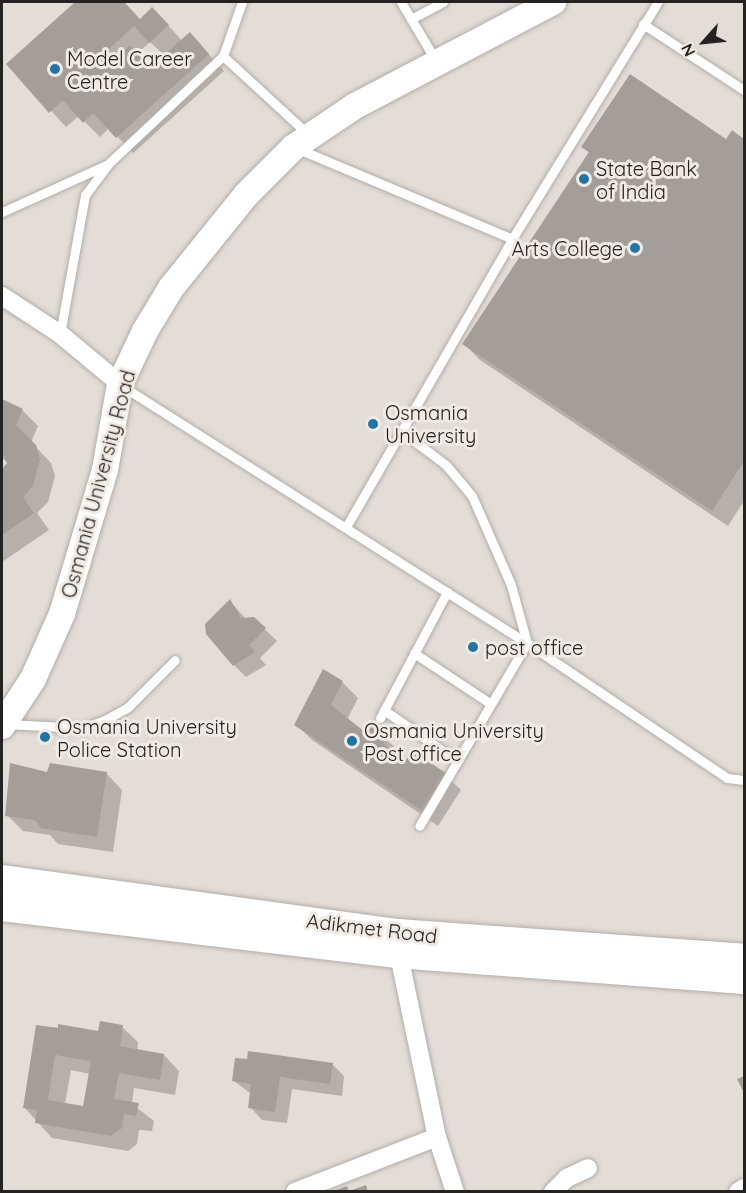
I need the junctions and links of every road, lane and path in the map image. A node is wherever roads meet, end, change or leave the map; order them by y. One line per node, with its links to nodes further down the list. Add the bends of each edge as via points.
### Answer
1 (242, 2): 8 (lane)
2 (401, 2): 6 (lane)
3 (443, 2): 6 (lane)
4 (553, 2): 9 (main road, Osmania University Road)
5 (658, 2): 7 (lane)
6 (411, 20): 9 (lane)
7 (643, 24): 10 (lane); 14 (lane)
8 (223, 56): 11 (lane); 12 (lane)
9 (436, 61): 11 (main road, Osmania University Road)
10 (744, 90)
11 (301, 141): 14 (lane); 17 (main road, Osmania University Road, via 239,204 171,288)
12 (108, 164): 13 (lane); 16 (lane, via 81,206)
13 (2, 212)
14 (512, 239): 18 (lane)
15 (2, 296): 16 (street)
16 (60, 334): 17 (street)
17 (120, 384): 19 (lane); 25 (main road, Osmania University Road, via 105,470 62,614 33,679)
18 (402, 431): 19 (lane); 21 (lane, via 446,465 472,496 511,585)
19 (346, 527): 20 (lane)
20 (447, 592): 21 (lane); 22 (lane)
21 (527, 644): 24 (lane); 27 (lane, via 727,778)
22 (414, 653): 24 (lane); 26 (lane, via 382,714)
23 (175, 660): 25 (lane, via 128,707 105,720 83,728)
24 (491, 704): 26 (lane)
25 (3, 725)
26 (457, 761): 28 (lane)
27 (744, 780)
28 (418, 826)
29 (2, 879): 31 (main road, Adikmet Road)
30 (2, 907): 31 (main road, Adikmet Road)
31 (397, 944): 32 (main road, Adikmet Road); 33 (main road, Adikmet Road); 34 (street)
32 (744, 958)
33 (744, 980)
34 (437, 1137): 37 (street); 38 (street)
35 (588, 1168): 39 (street)
36 (744, 1188): 40 (street)
37 (295, 1191)
38 (455, 1191)
39 (552, 1191)
40 (738, 1191)

